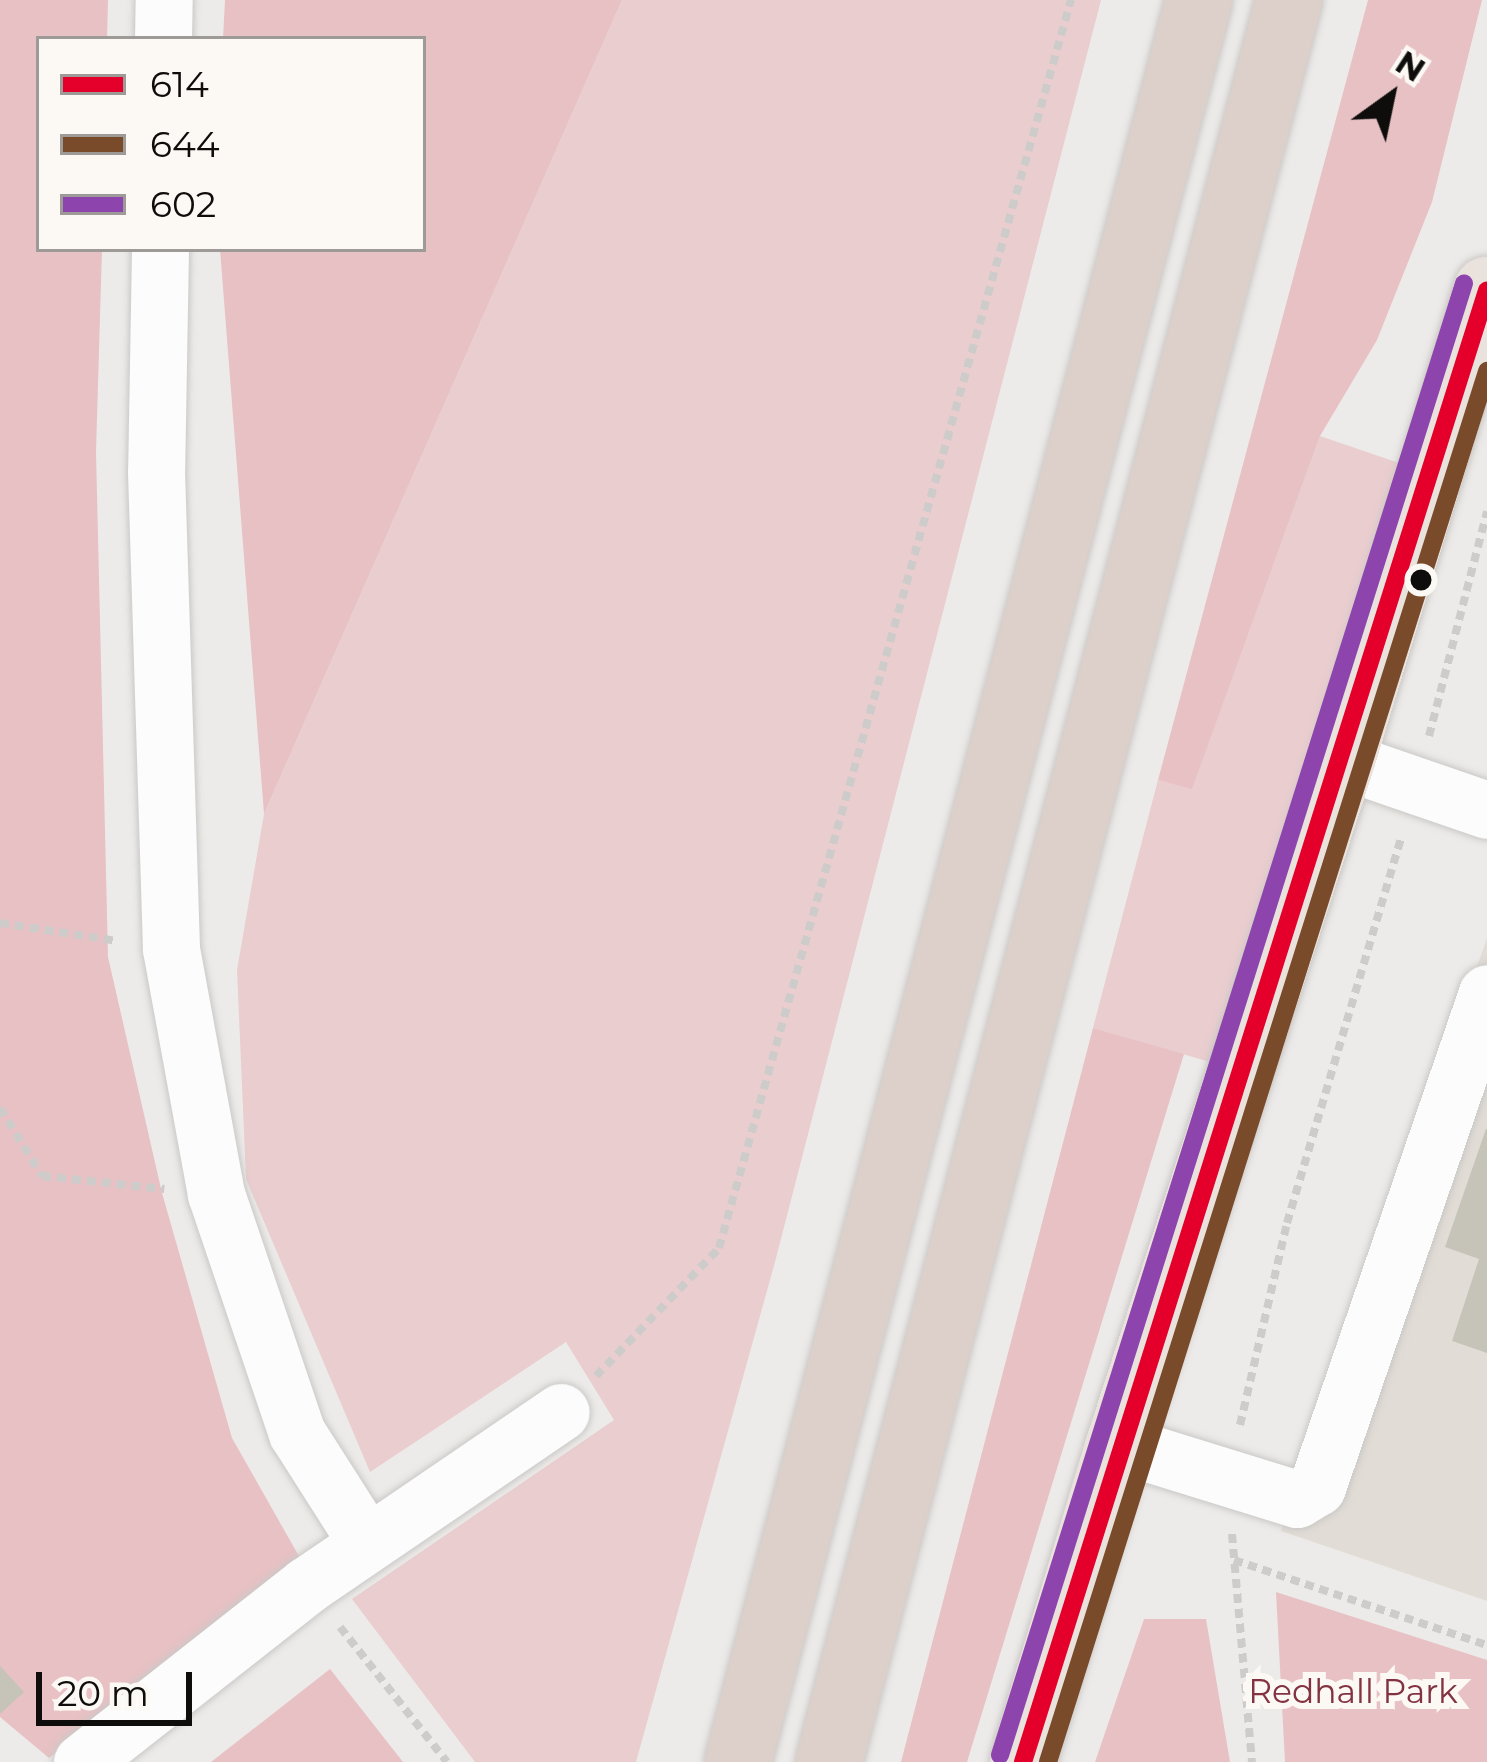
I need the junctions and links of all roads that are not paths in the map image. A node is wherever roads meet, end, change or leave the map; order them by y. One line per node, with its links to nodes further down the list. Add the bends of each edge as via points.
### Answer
1 (164, 0): 4 (street)
2 (1198, 0): 14 (highway)
3 (1289, 0): 15 (highway)
4 (164, 36)
5 (160, 252): 12 (street, via 156,471 171,949 216,1195 297,1433)
6 (1487, 290): 7 (main road)
7 (1342, 760): 8 (street); 11 (main road)
8 (1487, 810)
9 (1487, 993): 11 (street, via 1317,1487 1297,1499)
10 (561, 1412): 12 (street)
11 (1119, 1444): 16 (main road)
12 (367, 1543): 13 (street)
13 (82, 1762)
14 (738, 1762)
15 (829, 1762)
16 (1023, 1762)

